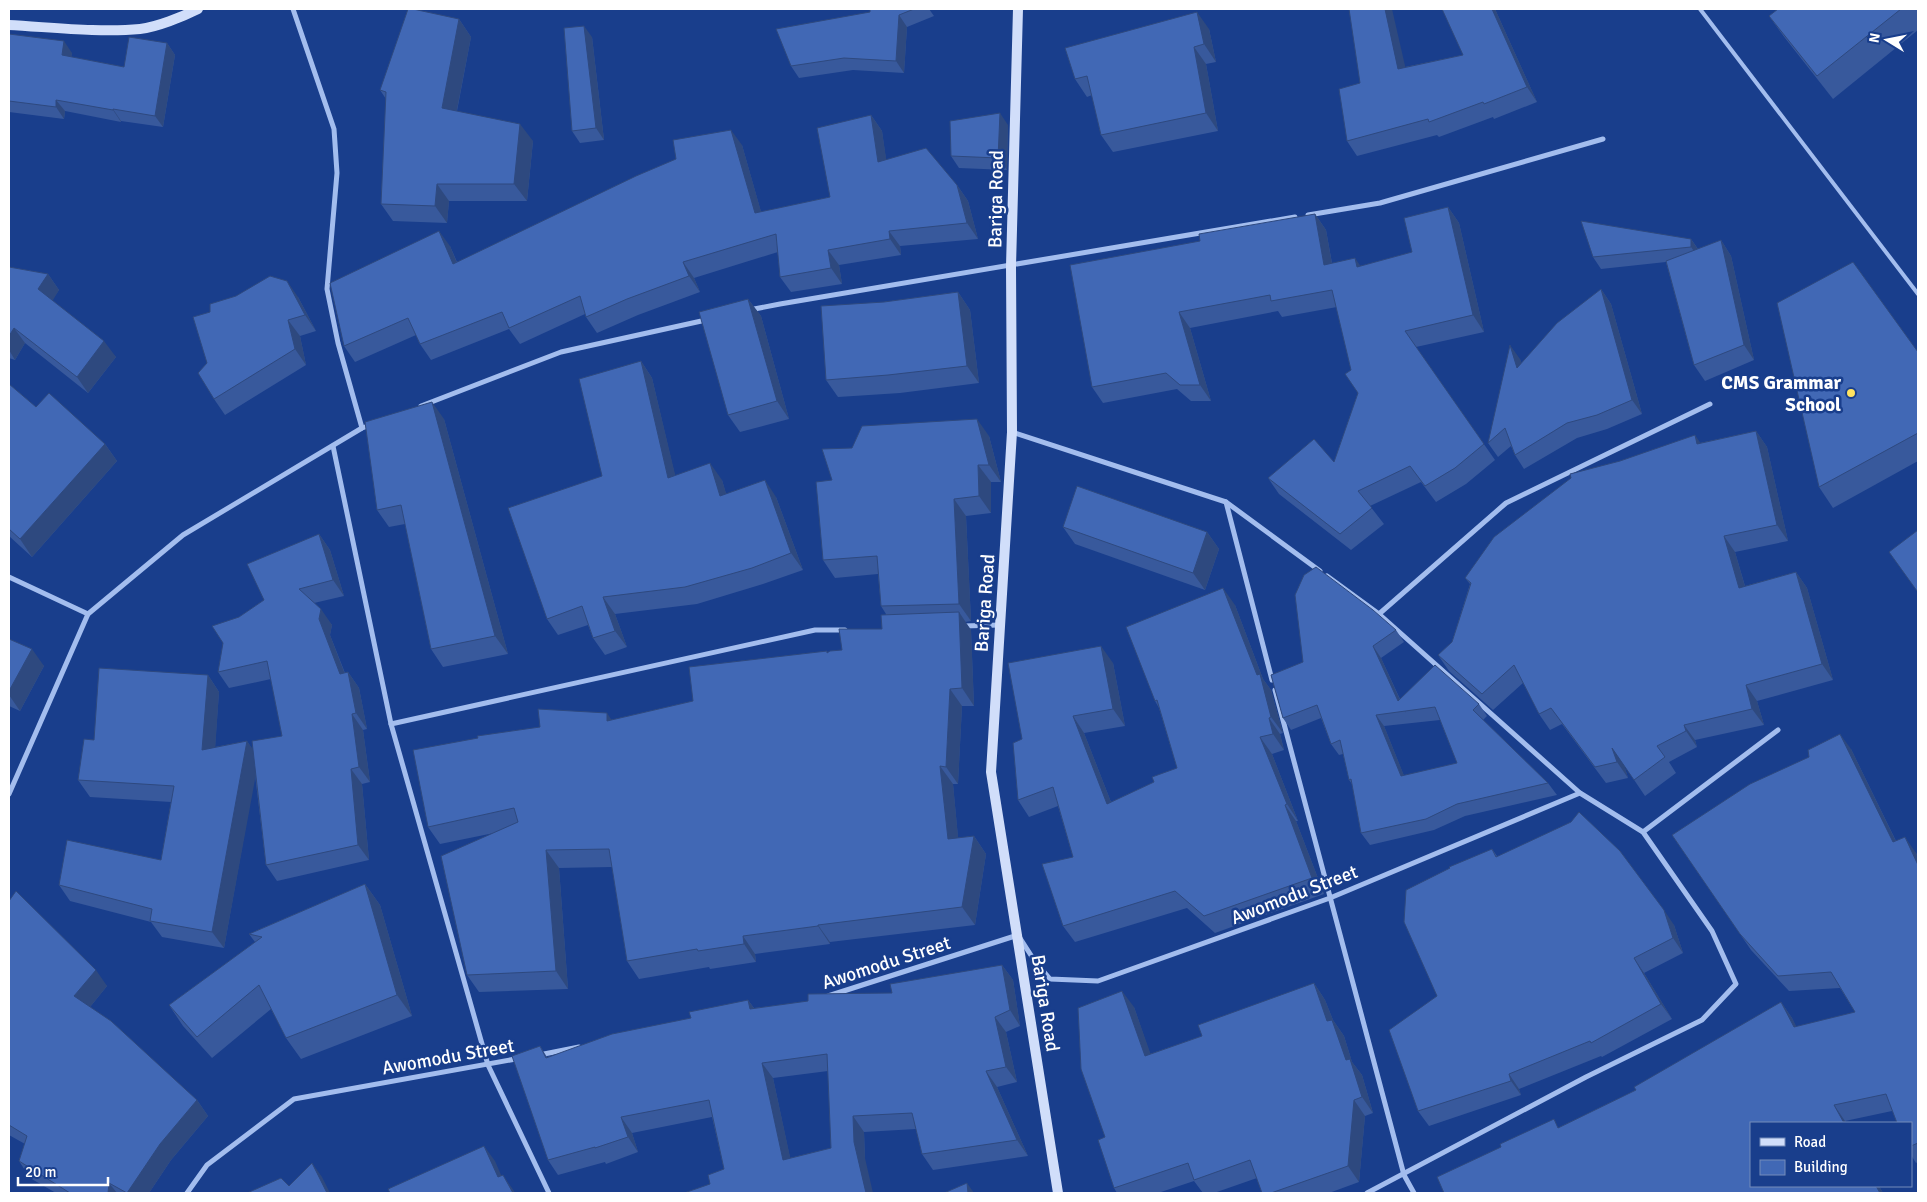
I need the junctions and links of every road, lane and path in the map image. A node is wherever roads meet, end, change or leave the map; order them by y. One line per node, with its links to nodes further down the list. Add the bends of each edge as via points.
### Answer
1 (198, 9): 5 (street, via 141,29)
2 (293, 9): 14 (street, via 334,129 337,173 327,289 338,343)
3 (1018, 9): 7 (street, Bariga Road)
4 (1700, 9): 8 (lane)
5 (9, 25)
6 (1603, 139): 7 (street, via 1380,203)
7 (1011, 266): 9 (street); 15 (street, Bariga Road)
8 (1918, 294)
9 (742, 312)
10 (713, 318): 12 (street, via 561,352)
11 (1710, 404): 20 (street, via 1506,503)
12 (416, 407)
13 (380, 421): 14 (street)
14 (362, 428): 16 (street)
15 (1012, 432): 17 (street); 21 (street, Bariga Road)
16 (333, 446): 19 (street, via 183,535); 24 (street)
17 (1226, 502): 20 (street); 29 (street)
18 (9, 577): 19 (street)
19 (88, 614): 27 (street)
20 (1379, 614): 26 (street)
21 (1000, 625): 22 (street); 30 (street, Bariga Road, via 991,772)
22 (961, 626)
23 (854, 629): 24 (street, via 815,630)
24 (391, 724): 35 (street)
25 (1778, 730): 28 (street)
26 (1580, 793): 28 (street); 29 (street, Awomodu Street)
27 (9, 794)
28 (1643, 832): 36 (street, via 1712,931 1736,984 1702,1020)
29 (1330, 898): 30 (street, Awomodu Street, via 1098,981 1050,979); 36 (street)
30 (1018, 935): 31 (street, Awomodu Street); 39 (street, Bariga Road)
31 (824, 997)
32 (584, 1046): 33 (street, Awomodu Street)
33 (536, 1055)
34 (526, 1057): 35 (street, Awomodu Street)
35 (488, 1065): 37 (street, Awomodu Street, via 294,1098 207,1165); 38 (street)
36 (1404, 1175): 40 (street); 41 (street)
37 (187, 1193)
38 (549, 1193)
39 (1058, 1193)
40 (1367, 1193)
41 (1414, 1193)

